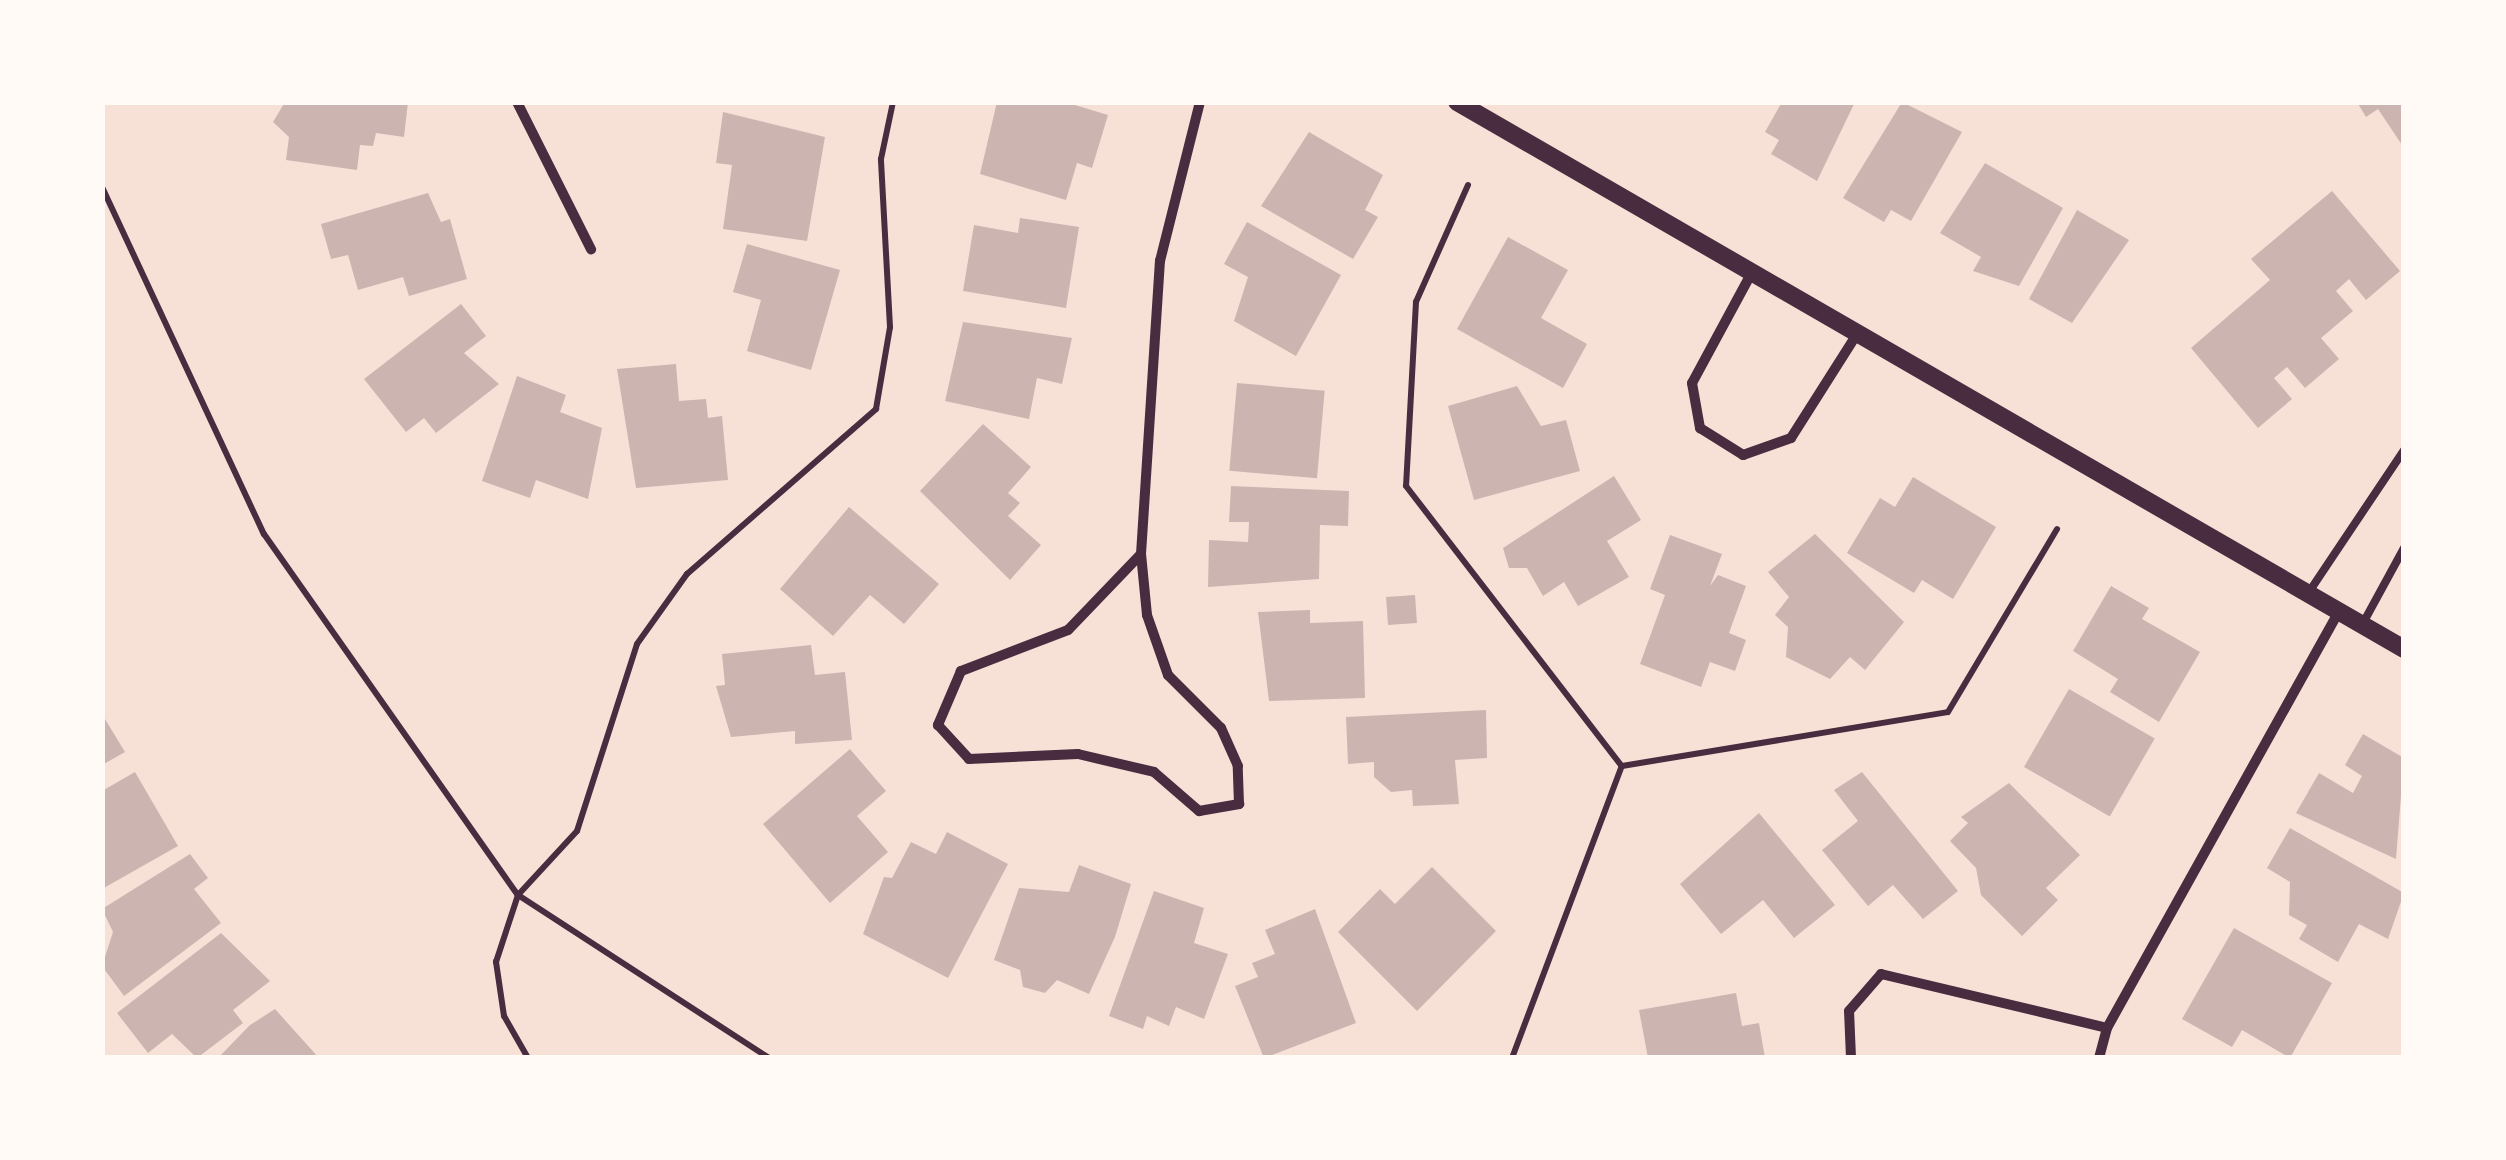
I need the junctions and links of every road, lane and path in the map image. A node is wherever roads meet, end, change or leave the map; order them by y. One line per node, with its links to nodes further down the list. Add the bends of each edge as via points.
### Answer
1 (517, 102): 7 (street)
2 (893, 102): 19 (path, via 881,160 890,326 876,409 688,574 637,644 577,831)
3 (1200, 102): 13 (street, via 1160,261)
4 (1457, 102): 8 (street)
5 (1468, 185): 18 (path, via 1416,302 1406,486)
6 (102, 187): 19 (path, via 264,534)
7 (591, 249)
8 (1752, 274): 9 (street); 9 (street, via 1692,384 1700,428 1742,455 1790,438)
9 (1857, 334): 14 (street)
10 (2404, 450): 14 (lane)
11 (2056, 529): 18 (path, via 1948,712)
12 (2404, 548): 16 (lane)
13 (1141, 554): 13 (street, via 1068,630 961,671 938,725 969,759 1078,754 1154,772 1199,811 1238,804 1238,766 1221,728 1168,675 1147,615)
14 (2308, 594): 15 (street)
15 (2340, 612): 16 (street); 20 (street)
16 (2362, 625): 17 (street)
17 (2404, 648)
18 (1622, 766): 23 (path)
19 (518, 895): 21 (path, via 496,962 504,1016); 22 (path)
20 (2107, 1028): 24 (street, via 1881,974 1849,1012); 25 (street)
21 (528, 1058)
22 (768, 1058)
23 (1512, 1058)
24 (1850, 1058)
25 (2099, 1058)

